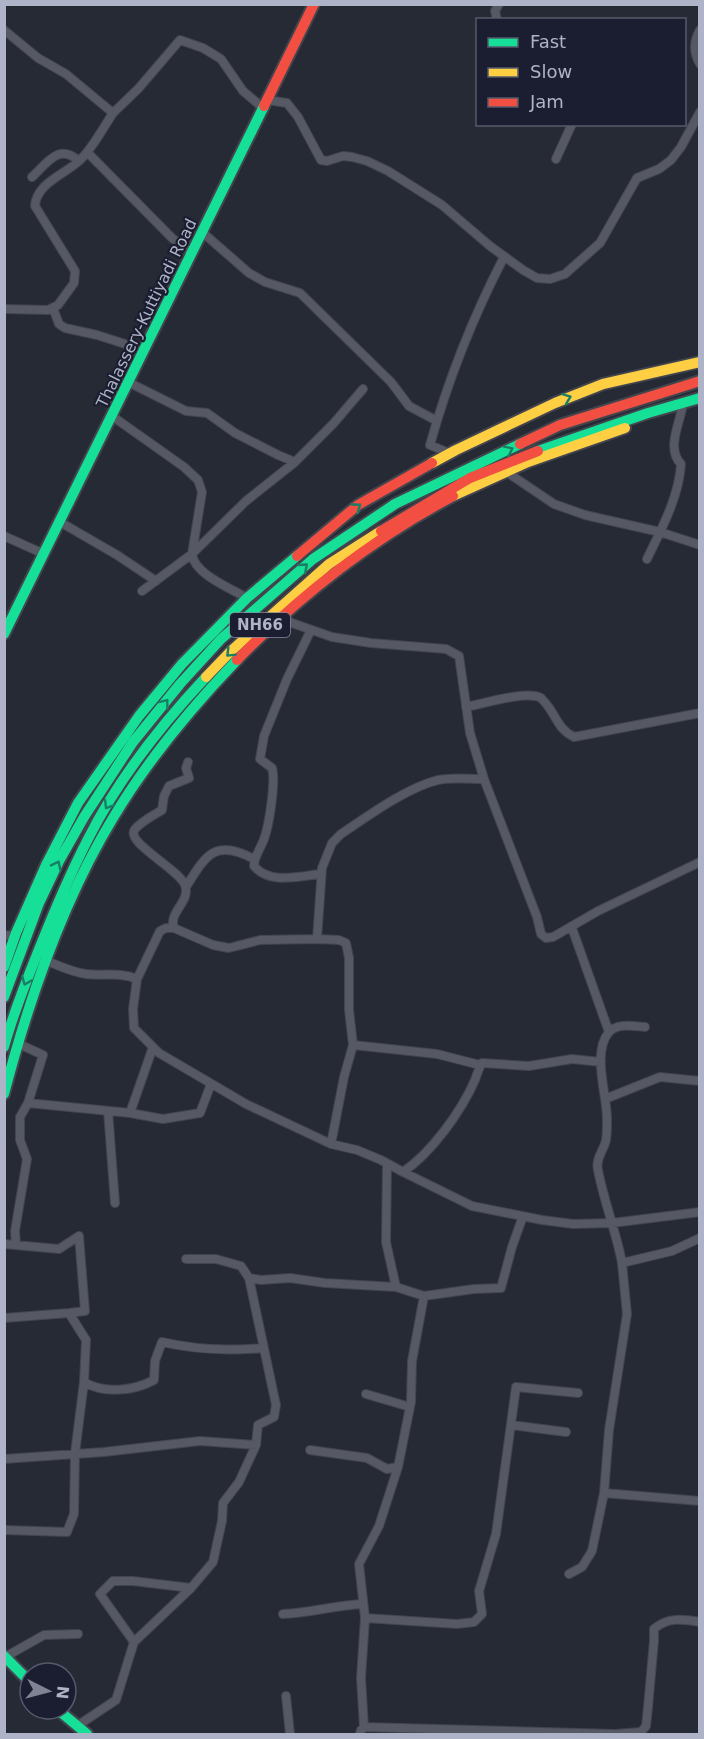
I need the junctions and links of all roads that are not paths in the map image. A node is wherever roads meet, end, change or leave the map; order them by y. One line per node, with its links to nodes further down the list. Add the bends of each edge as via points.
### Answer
1 (314, 4): 7 (main road, Thalassery-Kuttiyadi Road)
2 (499, 4): 3 (street)
3 (496, 18)
4 (4, 30): 9 (street)
5 (699, 30): 6 (street, via 694,40)
6 (699, 64)
7 (265, 104): 9 (street, via 243,91 220,58 180,40); 15 (main road, Thalassery-Kuttiyadi Road); 17 (street, via 287,103 321,160 352,157 388,171 442,205)
8 (699, 112): 17 (street, via 671,160 637,178 600,243 565,274 537,278)
9 (113, 113): 11 (street)
10 (571, 126): 12 (street)
11 (87, 152): 13 (street); 16 (street)
12 (556, 159)
13 (80, 161): 14 (street, via 63,152); 18 (street, via 35,197 35,206 75,271 74,284)
14 (32, 177)
15 (202, 232): 16 (main road, Thalassery-Kuttiyadi Road); 29 (street, via 249,273 300,293 391,382 409,406)
16 (192, 253): 20 (main road, Thalassery-Kuttiyadi Road)
17 (504, 257): 29 (street, via 479,308)
18 (52, 308): 19 (street); 20 (street, via 65,328)
19 (4, 309)
20 (144, 350): 23 (main road, Thalassery-Kuttiyadi Road)
21 (699, 362): 30 (main road, one-way to 21, via 603,384)
22 (699, 381): 61 (main road, NH66, one-way to 22, via 39,903 84,817 134,742 220,639 313,559 395,504 560,425)
23 (128, 382): 28 (main road, Thalassery-Kuttiyadi Road); 31 (street, via 186,411 207,413 236,433)
24 (363, 389): 31 (street)
25 (699, 399): 66 (main road, NH66, one-way to 66, via 562,441 470,478 329,564 231,651 177,708 121,784 88,838 13,1015)
26 (699, 404): 27 (main road)
27 (682, 409): 32 (main road); 34 (street, via 673,446 675,458 681,464 680,478)
28 (112, 416): 33 (main road, Thalassery-Kuttiyadi Road); 38 (street, via 198,480 202,492)
29 (437, 421): 30 (street, via 430,445)
30 (449, 453): 42 (main road, one-way to 30, via 358,505)
31 (295, 462): 38 (street, via 246,501)
32 (505, 471): 34 (street, via 554,504); 43 (main road, via 400,527 331,574)
33 (60, 522): 37 (main road, Thalassery-Kuttiyadi Road); 40 (street)
34 (660, 532): 36 (street); 39 (street)
35 (4, 536): 37 (street)
36 (699, 545)
37 (44, 554): 45 (main road, Thalassery-Kuttiyadi Road)
38 (192, 554): 40 (street); 42 (street, via 199,570)
39 (647, 559)
40 (156, 581): 41 (street)
41 (142, 591)
42 (247, 597): 56 (main road, via 182,664 139,716 78,803)
43 (281, 617): 44 (street); 58 (main road, via 201,700 117,811 73,894)
44 (312, 630): 46 (street, via 371,643 446,649 459,656); 50 (street, via 287,679 262,745 260,759 272,768 274,782 265,837)
45 (4, 634)
46 (466, 707): 47 (street, via 536,696 550,708 557,724 574,736); 49 (street)
47 (699, 713)
48 (188, 762): 53 (street, via 189,778 165,790 162,810 134,830 133,835)
49 (484, 779): 52 (street, via 440,780 407,792 340,834 328,851); 55 (street, via 541,934 553,937)
50 (254, 859): 52 (street, via 259,872 271,878); 53 (street, via 238,851 214,852)
51 (699, 862): 55 (street, via 598,911)
52 (321, 874): 57 (street)
53 (186, 887): 54 (street, via 172,923)
54 (174, 928): 57 (street, via 229,948 260,940); 60 (street, via 160,931)
55 (572, 928): 63 (street)
56 (10, 936): 59 (main road)
57 (317, 939): 65 (street, via 346,943)
58 (45, 960): 60 (street, via 86,974 117,974); 64 (main road)
59 (4, 967)
60 (137, 979): 67 (street, via 134,1028)
61 (4, 997)
62 (645, 1027): 63 (street, via 627,1026)
63 (609, 1032): 68 (street)
64 (19, 1044): 72 (main road); 74 (street, via 43,1055)
65 (353, 1045): 69 (street, via 437,1054); 77 (street)
66 (4, 1047)
67 (153, 1047): 71 (street); 76 (street)
68 (601, 1062): 69 (street, via 572,1059 529,1066 484,1062); 73 (street)
69 (480, 1065): 79 (street, via 446,1128)
70 (699, 1081): 73 (street, via 660,1077)
71 (211, 1084): 76 (street, via 200,1113 163,1119); 77 (street)
72 (4, 1094)
73 (605, 1099): 83 (street, via 606,1140 597,1170)
74 (28, 1103): 75 (street); 86 (street, via 20,1117 20,1140 27,1159)
75 (108, 1111): 76 (street); 80 (street)
76 (130, 1113)
77 (331, 1144): 78 (street, via 357,1150)
78 (387, 1164): 79 (street); 90 (street, via 386,1242)
79 (403, 1172): 82 (street, via 472,1206)
80 (115, 1203)
81 (699, 1212): 83 (street)
82 (523, 1216): 83 (street, via 573,1224); 91 (street, via 501,1288)
83 (612, 1222): 88 (street)
84 (699, 1238): 88 (street, via 672,1251)
85 (4, 1244): 86 (street)
86 (16, 1245): 92 (street, via 59,1249 79,1236 85,1311)
87 (186, 1259): 89 (street, via 216,1259 241,1266)
88 (622, 1263): 106 (street, via 627,1314 609,1430)
89 (249, 1278): 90 (street); 94 (street)
90 (396, 1287): 91 (street)
91 (424, 1296): 98 (street, via 412,1361)
92 (69, 1313): 93 (street); 95 (street, via 86,1340)
93 (4, 1318)
94 (263, 1348): 95 (street, via 200,1350 162,1342 154,1380 117,1390 94,1388); 101 (street, via 276,1405 274,1417 258,1425)
95 (84, 1382): 103 (street)
96 (578, 1393): 99 (street, via 516,1387)
97 (366, 1394): 98 (street)
98 (410, 1407): 105 (street)
99 (511, 1425): 100 (street); 113 (street, via 496,1534 479,1591 482,1614 474,1622 457,1624)
100 (566, 1432)
101 (256, 1445): 103 (street, via 200,1441); 110 (street, via 239,1482 222,1503 213,1562)
102 (310, 1450): 105 (street, via 367,1458 387,1469)
103 (75, 1453): 104 (street); 108 (street, via 74,1514 67,1532)
104 (4, 1459)
105 (398, 1467): 111 (street, via 379,1526 359,1564)
106 (604, 1493): 107 (street); 109 (street, via 592,1551 582,1567)
107 (699, 1501)
108 (4, 1530)
109 (569, 1574)
110 (191, 1588): 116 (street); 116 (street, via 113,1581 100,1594)
111 (363, 1604): 112 (street); 113 (street)
112 (283, 1614)
113 (365, 1618): 122 (street)
114 (699, 1622): 123 (street, via 672,1619 654,1629 646,1726 640,1732)
115 (78, 1634): 117 (street, via 44,1635)
116 (134, 1642): 121 (street, via 116,1700)
117 (5, 1656): 118 (main road)
118 (18, 1671)
119 (286, 1696): 125 (street)
120 (71, 1721): 121 (main road)
121 (77, 1726): 124 (main road)
122 (362, 1731): 123 (street)
123 (513, 1732)
124 (87, 1734)
125 (290, 1734)

